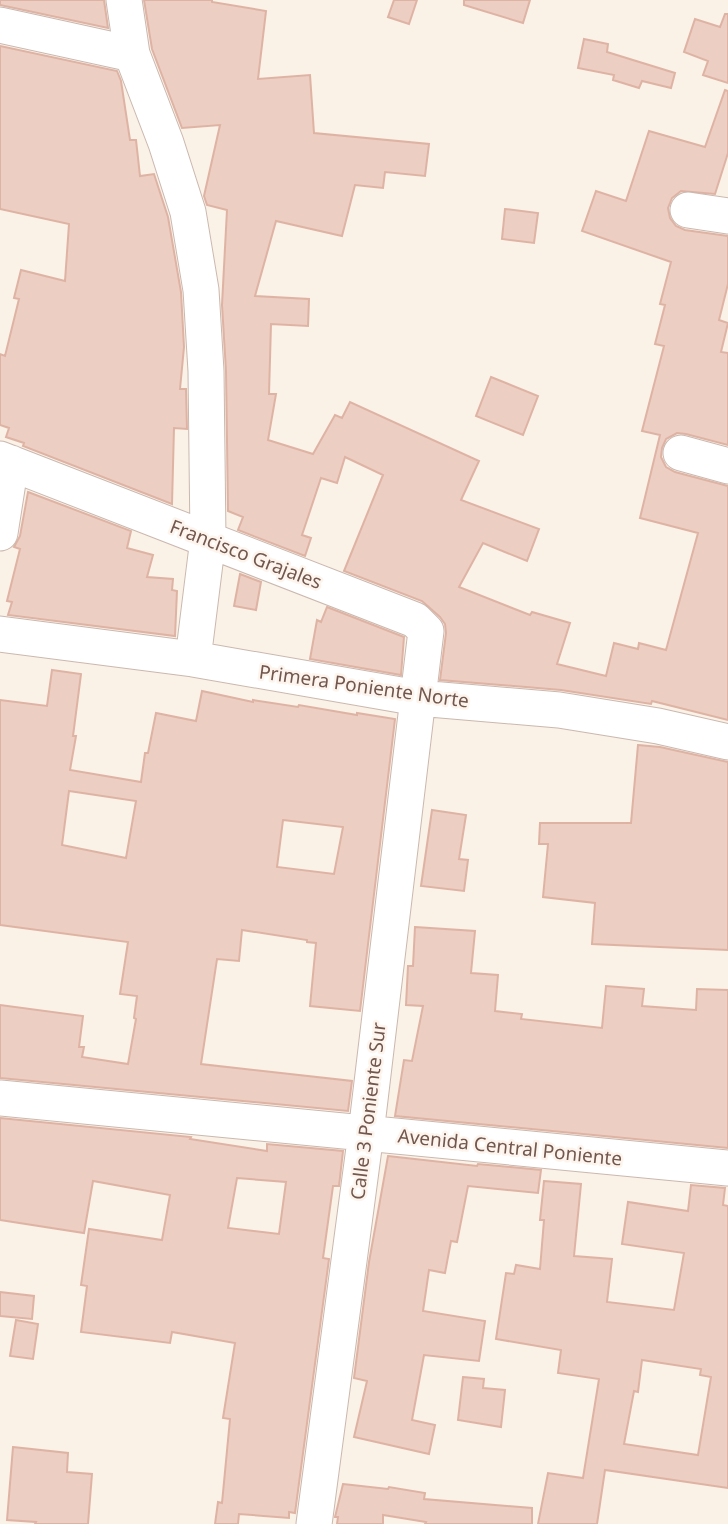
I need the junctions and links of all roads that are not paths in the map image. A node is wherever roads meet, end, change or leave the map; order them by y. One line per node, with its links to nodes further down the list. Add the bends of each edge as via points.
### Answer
1 (124, 0): 3 (street)
2 (0, 25): 3 (street)
3 (132, 54): 10 (street, via 188,212 201,290)
4 (688, 209): 5 (street)
5 (728, 216)
6 (681, 453): 8 (street)
7 (5, 461): 9 (street); 10 (street, Francisco Grajales)
8 (728, 466)
9 (0, 533)
10 (208, 539): 12 (street); 13 (street, Francisco Grajales, via 415,621 426,631)
11 (0, 634): 12 (street, Primera Poniente Norte)
12 (193, 659): 13 (street, Primera Poniente Norte)
13 (418, 698): 14 (street, Primera Poniente Norte, via 559,710); 16 (street, Calle 3 Poniente Sur)
14 (728, 742)
15 (0, 1098): 16 (street, Avenida Central Poniente)
16 (366, 1133): 17 (street, Avenida Central Poniente); 18 (street, Calle 3 Poniente Sur)
17 (728, 1168)
18 (314, 1524)

